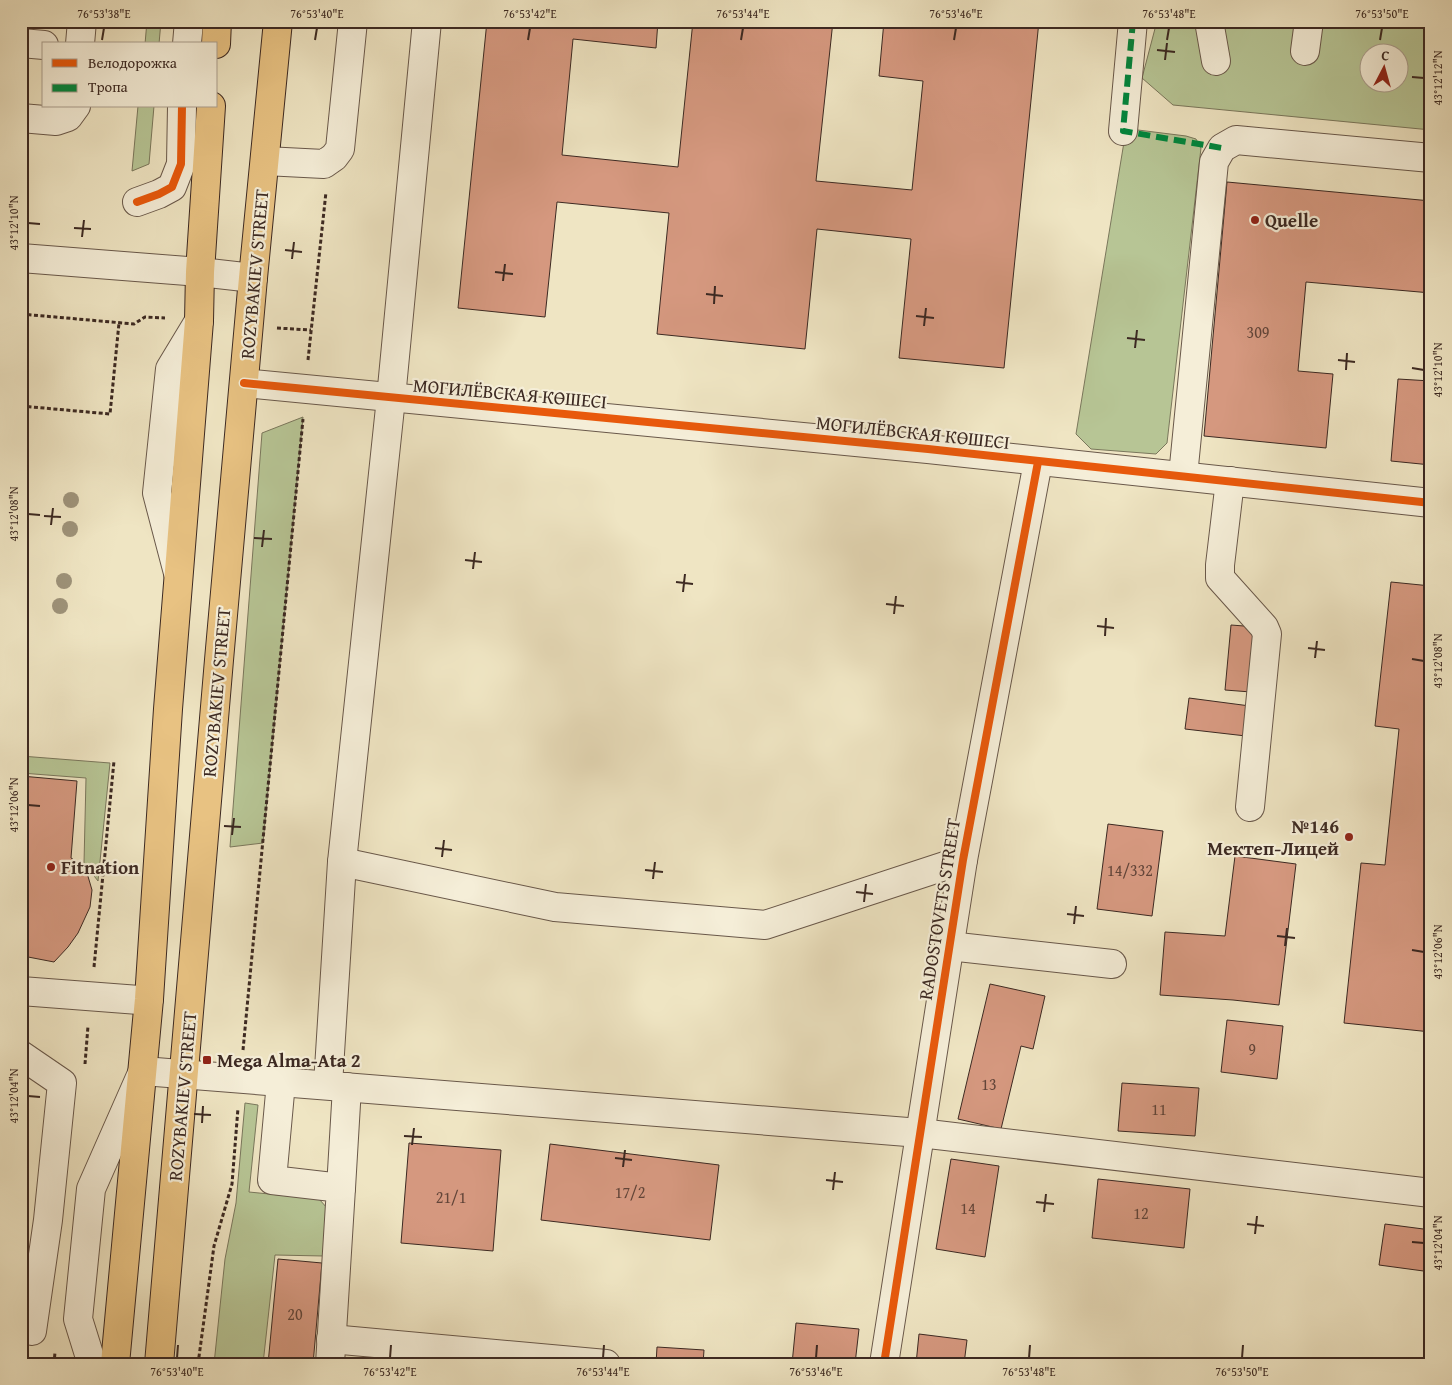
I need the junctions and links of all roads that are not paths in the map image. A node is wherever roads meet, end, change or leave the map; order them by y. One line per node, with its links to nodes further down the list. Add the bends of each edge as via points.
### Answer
1 (82, 21): 10 (street)
2 (188, 21): 11 (street)
3 (217, 21): 12 (main road)
4 (278, 21): 23 (main road, ROZYBAKIEV STREET)
5 (353, 21): 23 (street, via 340,148 324,164)
6 (427, 21): 29 (street)
7 (1133, 21): 21 (street)
8 (1209, 21): 16 (street)
9 (1309, 21): 15 (street)
10 (80, 42)
11 (187, 42)
12 (216, 42)
13 (21, 43): 14 (street)
14 (42, 45)
15 (1305, 51)
16 (1216, 61)
17 (75, 108): 20 (street, via 68,117 56,121)
18 (182, 108): 24 (street, via 181,164 172,187)
19 (211, 108): 26 (main road)
20 (21, 118)
21 (1123, 131)
22 (1431, 158): 31 (street, via 1236,140 1222,148 1214,162)
23 (265, 160): 27 (main road, ROZYBAKIEV STREET)
24 (137, 202)
25 (21, 258): 26 (street)
26 (200, 272): 27 (street); 40 (main road)
27 (253, 278): 28 (main road, ROZYBAKIEV STREET)
28 (244, 383): 29 (street, МОГИЛЁВСКАЯ КӨШЕСІ); 43 (main road, ROZYBAKIEV STREET)
29 (391, 398): 30 (street, МОГИЛЁВСКАЯ КӨШЕСІ); 36 (street)
30 (1038, 462): 31 (street, МОГИЛЁВСКАЯ КӨШЕСІ); 35 (street, RADOSTOVETS STREET)
31 (1182, 476): 32 (street, МОГИЛЁВСКАЯ КӨШЕСІ)
32 (1230, 481): 33 (street, МОГИЛЁВСКАЯ КӨШЕСІ); 34 (street, via 1220,578 1267,634)
33 (1431, 503)
34 (1250, 808)
35 (963, 860): 36 (street, via 765,925 555,907); 37 (street, RADOSTOVETS STREET)
36 (342, 862): 45 (street)
37 (950, 946): 38 (street); 46 (street, RADOSTOVETS STREET)
38 (1112, 964)
39 (21, 991): 40 (street)
40 (149, 999): 42 (main road)
41 (21, 1055): 49 (street, via 62,1084)
42 (143, 1071): 43 (street); 51 (street, via 91,1189 78,1319); 52 (main road)
43 (184, 1075): 44 (street); 53 (main road, ROZYBAKIEV STREET)
44 (281, 1082): 45 (street); 47 (street, via 272,1180)
45 (338, 1086): 46 (street); 47 (street)
46 (920, 1133): 48 (street); 55 (street, RADOSTOVETS STREET)
47 (341, 1188): 50 (street)
48 (1431, 1192)
49 (32, 1331)
50 (330, 1352): 54 (street)
51 (92, 1364)
52 (115, 1364)
53 (159, 1364)
54 (606, 1364)
55 (884, 1364)

